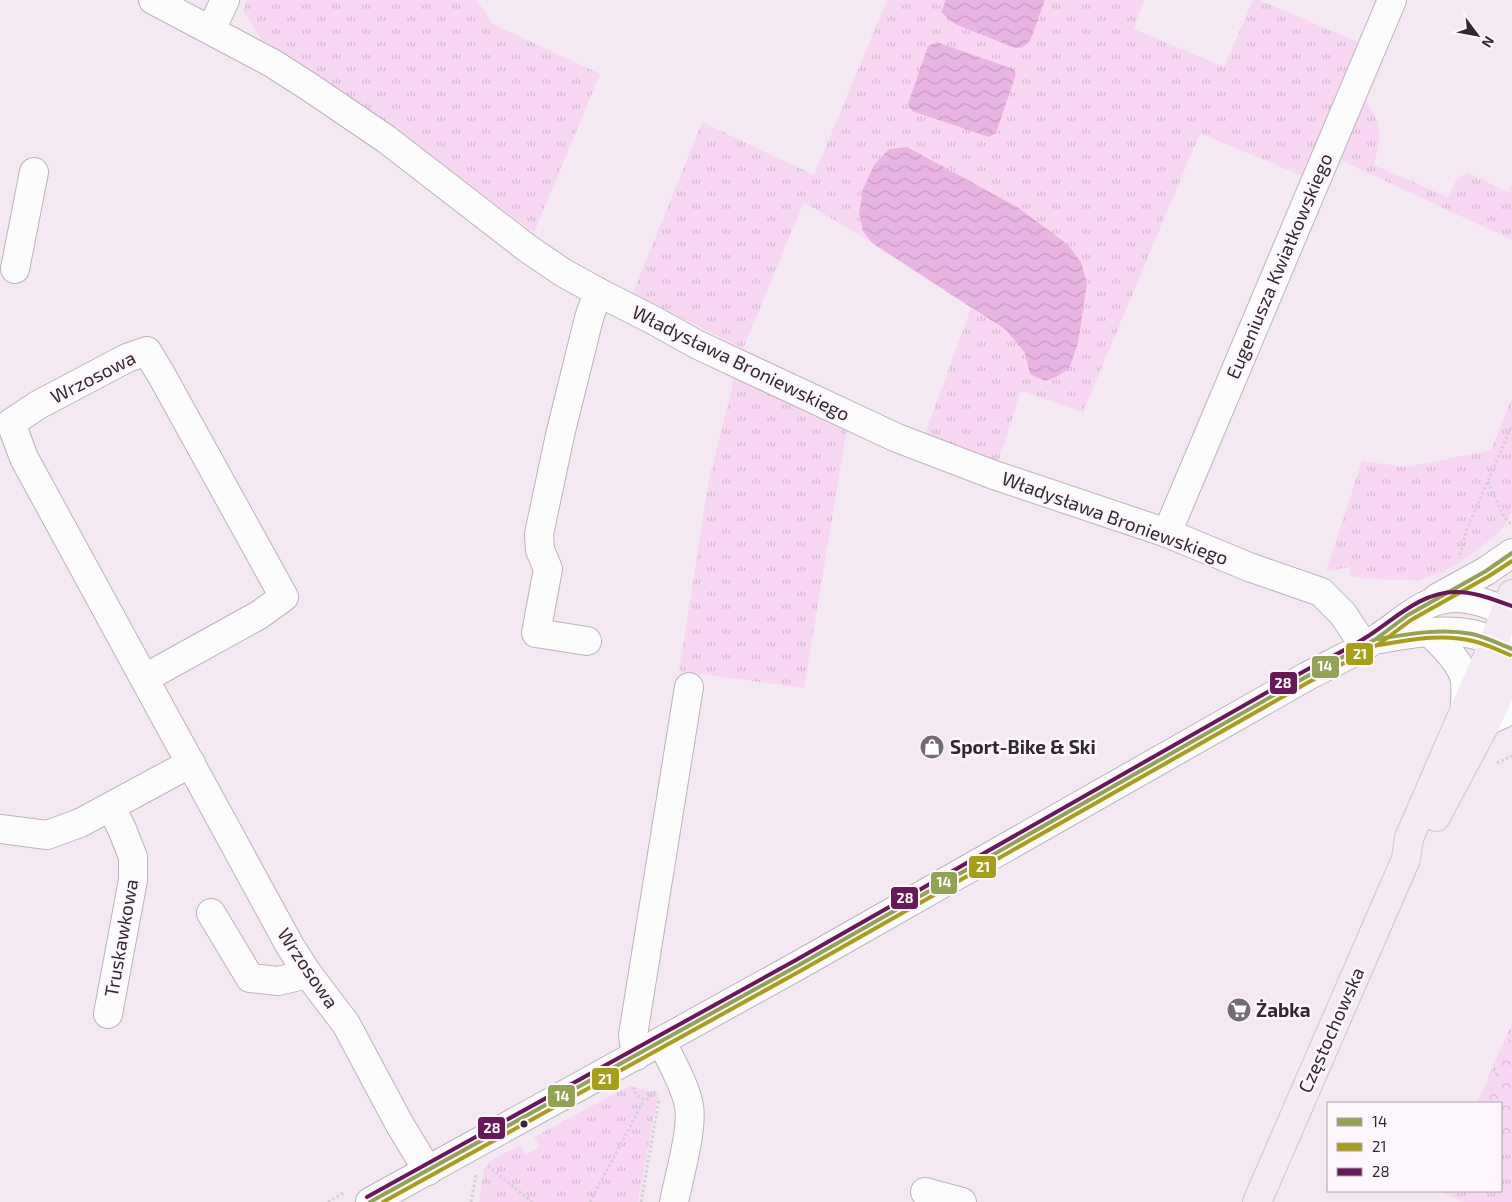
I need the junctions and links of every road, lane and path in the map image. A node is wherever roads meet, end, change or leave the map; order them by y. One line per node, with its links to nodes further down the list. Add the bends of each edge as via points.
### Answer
1 (153, 0): 4 (street, Władysława Broniewskiego)
2 (225, 0): 4 (street)
3 (1392, 0): 11 (street, Eugeniusza Kwiatkowskiego)
4 (211, 30): 7 (street, Władysława Broniewskiego, via 272,62 311,88 402,151 528,248)
5 (34, 172): 6 (street)
6 (12, 253)
7 (598, 292): 11 (street, Władysława Broniewskiego, via 698,345 897,438 994,475); 17 (street, via 560,435 539,534 540,550 548,569 536,633)
8 (1512, 426): 9 (path)
9 (1488, 482): 10 (path, via 1504,517); 13 (path, via 1465,534)
10 (1512, 524)
11 (1167, 533): 18 (street, Władysława Broniewskiego, via 1321,592)
12 (1512, 553): 14 (street)
13 (1460, 557)
14 (1427, 603): 15 (street, via 1455,598); 18 (street)
15 (1510, 606): 19 (main road, Częstochowska)
16 (1430, 633): 18 (street, via 1414,633); 19 (street, via 1473,634); 24 (street, via 1461,671)
17 (587, 641)
18 (1370, 643): 31 (street)
19 (1503, 646): 24 (main road, Częstochowska)
20 (1512, 667): 24 (main road, Częstochowska)
21 (145, 678): 21 (street, Wrzosowa, via 259,615 284,597 147,351 127,358 38,405 11,423 24,458); 25 (street, Wrzosowa)
22 (689, 688): 32 (street)
23 (1512, 708): 24 (street, via 1503,714)
24 (1476, 715): 45 (main road, Częstochowska, via 1409,838 1406,859)
25 (191, 763): 26 (street); 29 (street, Wrzosowa)
26 (111, 807): 27 (street, via 46,835); 30 (street, Truskawkowa, via 133,857 133,873)
27 (0, 829)
28 (211, 912): 29 (street, via 250,978 278,981)
29 (308, 974): 36 (street, Wrzosowa, via 346,1024)
30 (108, 1014)
31 (662, 1042): 32 (street); 43 (street, via 690,1108 690,1124)
32 (628, 1060): 33 (path, via 635,1080 633,1088 636,1095); 36 (street)
33 (644, 1100): 41 (path); 42 (path, via 661,1086)
34 (485, 1163): 40 (path)
35 (477, 1168): 39 (path)
36 (428, 1170): 38 (street)
37 (925, 1192): 44 (street)
38 (386, 1198)
39 (471, 1202)
40 (532, 1202)
41 (590, 1202)
42 (641, 1202)
43 (674, 1202)
44 (962, 1202)
45 (1257, 1202)

